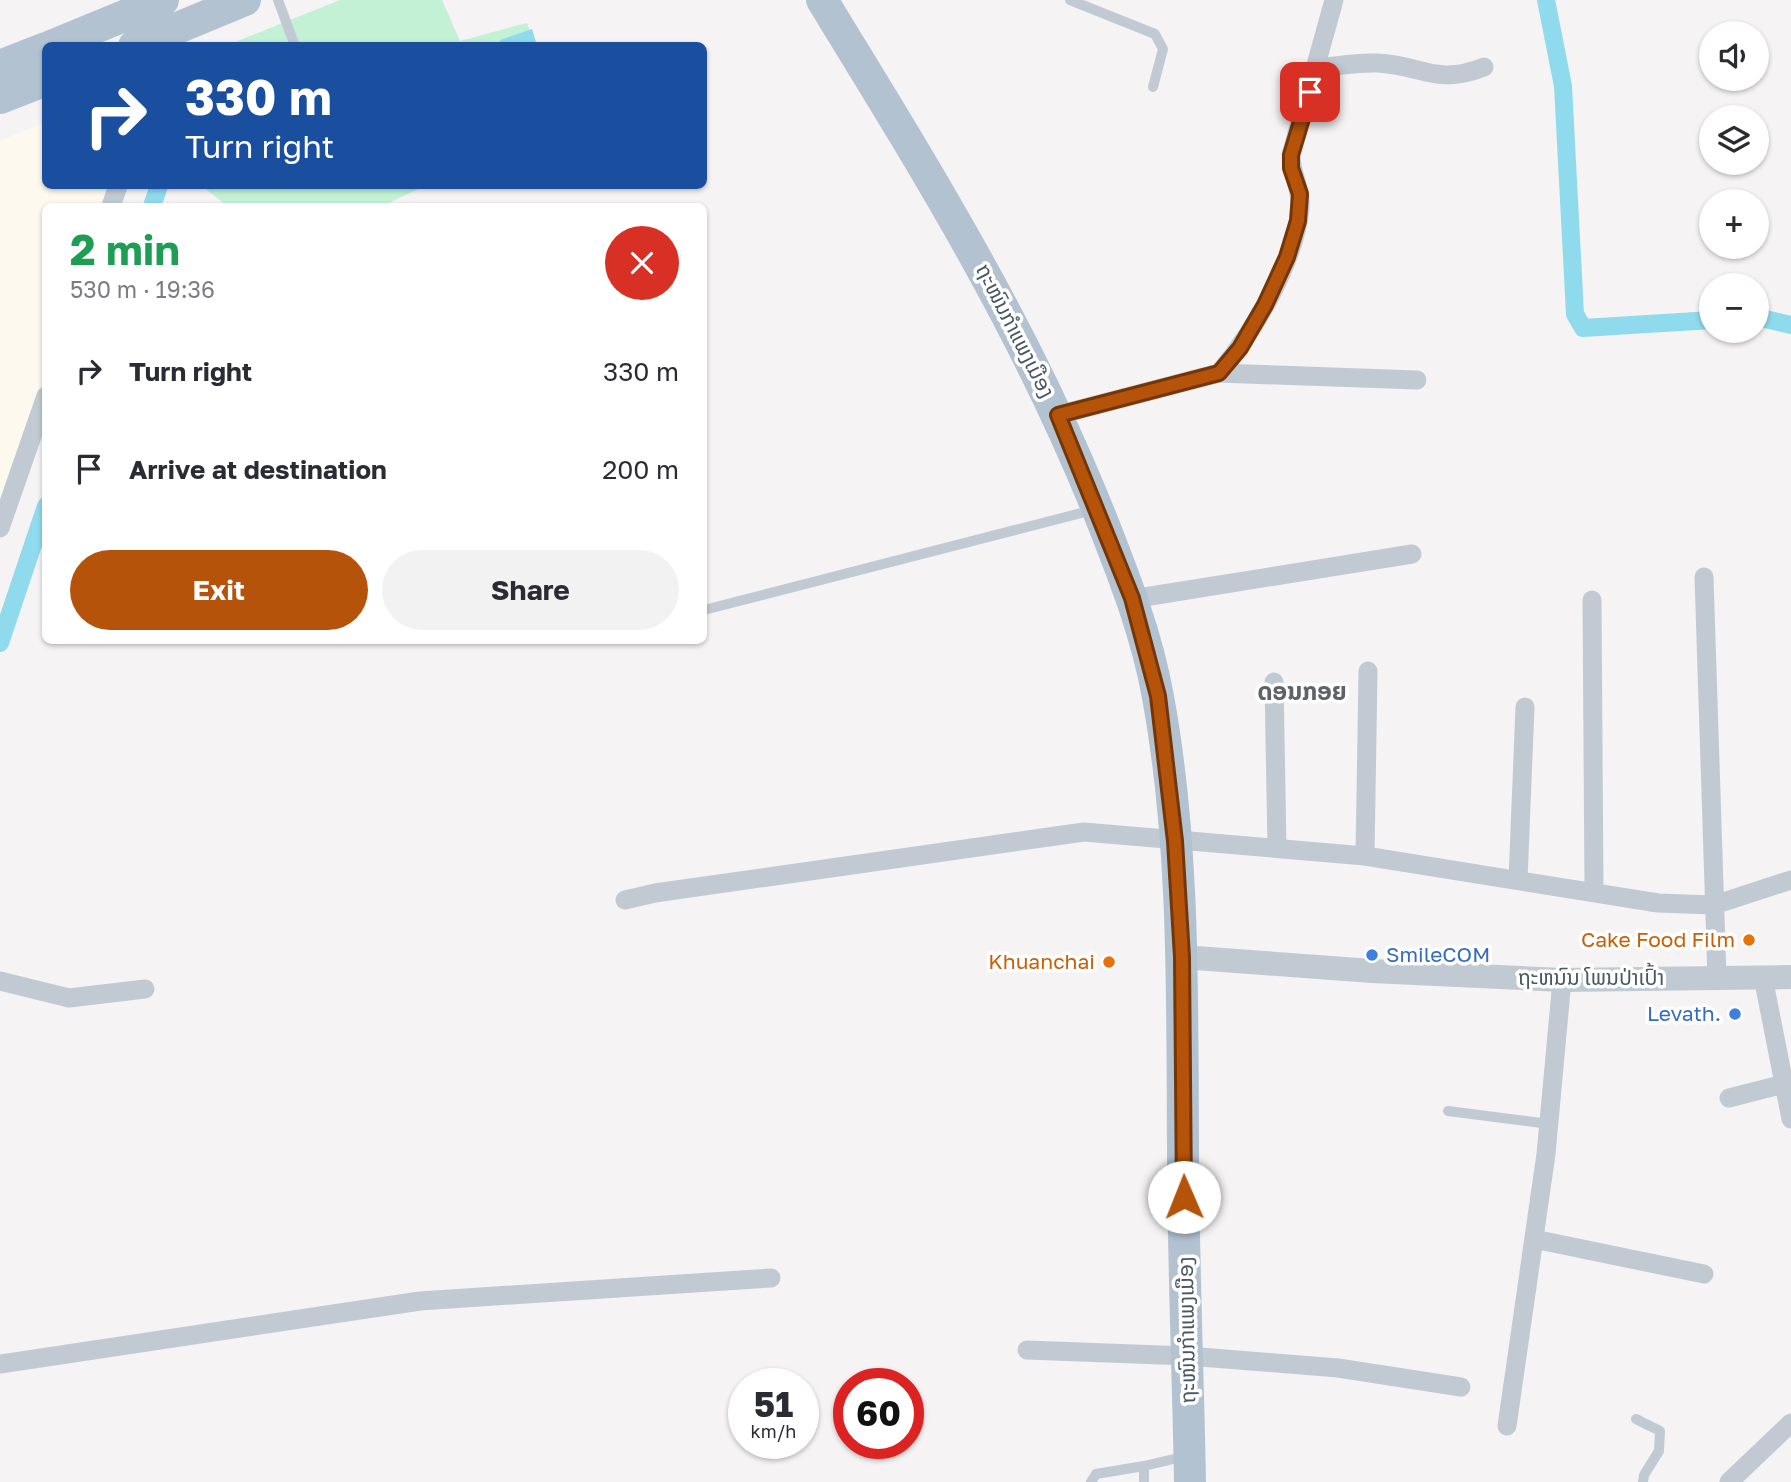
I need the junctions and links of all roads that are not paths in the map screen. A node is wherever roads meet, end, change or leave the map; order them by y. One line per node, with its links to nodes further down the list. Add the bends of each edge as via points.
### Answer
1 (163, 0): 8 (main road)
2 (246, 0): 7 (main road)
3 (278, 0): 10 (lane)
4 (822, 0): 21 (main road, ຖະໜົນກຳແພງເມືອງ, via 1001,299)
5 (1070, 0): 16 (lane, via 1155,34 1164,49)
6 (1334, 0): 13 (street)
7 (171, 38): 9 (main road)
8 (61, 42)
9 (152, 42)
10 (294, 42)
11 (42, 50): 12 (main road)
12 (0, 66)
13 (1318, 68): 14 (street, via 1378,63 1429,75); 18 (street, via 1291,155 1300,208 1287,257 1240,348)
14 (1484, 68)
15 (42, 82): 17 (main road)
16 (1153, 87)
17 (0, 98)
18 (1219, 373): 19 (street); 21 (street)
19 (1417, 380)
20 (42, 407): 23 (street)
21 (1058, 415): 22 (main road, ຖະໜົນກຳແພງເມືອງ)
22 (1097, 509): 26 (main road, ຖະໜົນກຳແພງເມືອງ); 28 (lane)
23 (0, 528)
24 (1412, 554): 26 (street)
25 (1704, 577): 39 (street)
26 (1132, 598): 32 (main road, ຖະໜົນກຳແພງເມືອງ, via 1158,696)
27 (1592, 600): 37 (street)
28 (707, 609)
29 (1368, 671): 34 (street)
30 (1274, 682): 33 (street)
31 (1525, 707): 35 (street)
32 (1175, 841): 33 (street); 38 (street, via 1084,832); 40 (main road, ຖະໜົນກຳແພງເມືອງ)
33 (1277, 848): 34 (street)
34 (1365, 856): 35 (street)
35 (1518, 880): 37 (street)
36 (1791, 880): 39 (street)
37 (1594, 891): 39 (street, via 1658,903)
38 (625, 900)
39 (1714, 905): 43 (street)
40 (1182, 957): 44 (street, ຖະຫນົນ ໂພນປ່າເປົ້າ); 56 (main road, ຖະໜົນກຳແພງເມືອງ)
41 (1791, 976): 42 (street, ຖະຫນົນ ໂພນປ່າເປົ້າ)
42 (1763, 977): 43 (street, ຖະຫນົນ ໂພນປ່າເປົ້າ); 47 (street)
43 (1717, 978): 44 (street, ຖະຫນົນ ໂພນປ່າເປົ້າ)
44 (1562, 980): 51 (street)
45 (0, 981): 46 (street, via 69,998)
46 (145, 989)
47 (1784, 1084): 48 (street); 50 (street)
48 (1729, 1098)
49 (1448, 1111): 51 (lane)
50 (1791, 1119)
51 (1549, 1124): 52 (street)
52 (1534, 1238): 53 (street); 61 (street)
53 (1704, 1274)
54 (771, 1278): 57 (street, via 420,1301)
55 (1027, 1350): 56 (street)
56 (1188, 1356): 58 (street, via 1338,1368); 63 (main road, ຖະໜົນກຳແພງເມືອງ)
57 (0, 1364)
58 (1461, 1387)
59 (1636, 1419): 66 (lane, via 1660,1431 1661,1439)
60 (1791, 1423): 67 (street)
61 (1507, 1426)
62 (1144, 1466): 63 (lane); 64 (lane, via 1096,1474); 65 (lane)
63 (1190, 1469)
64 (1091, 1482)
65 (1144, 1482)
66 (1643, 1482)
67 (1729, 1482)

